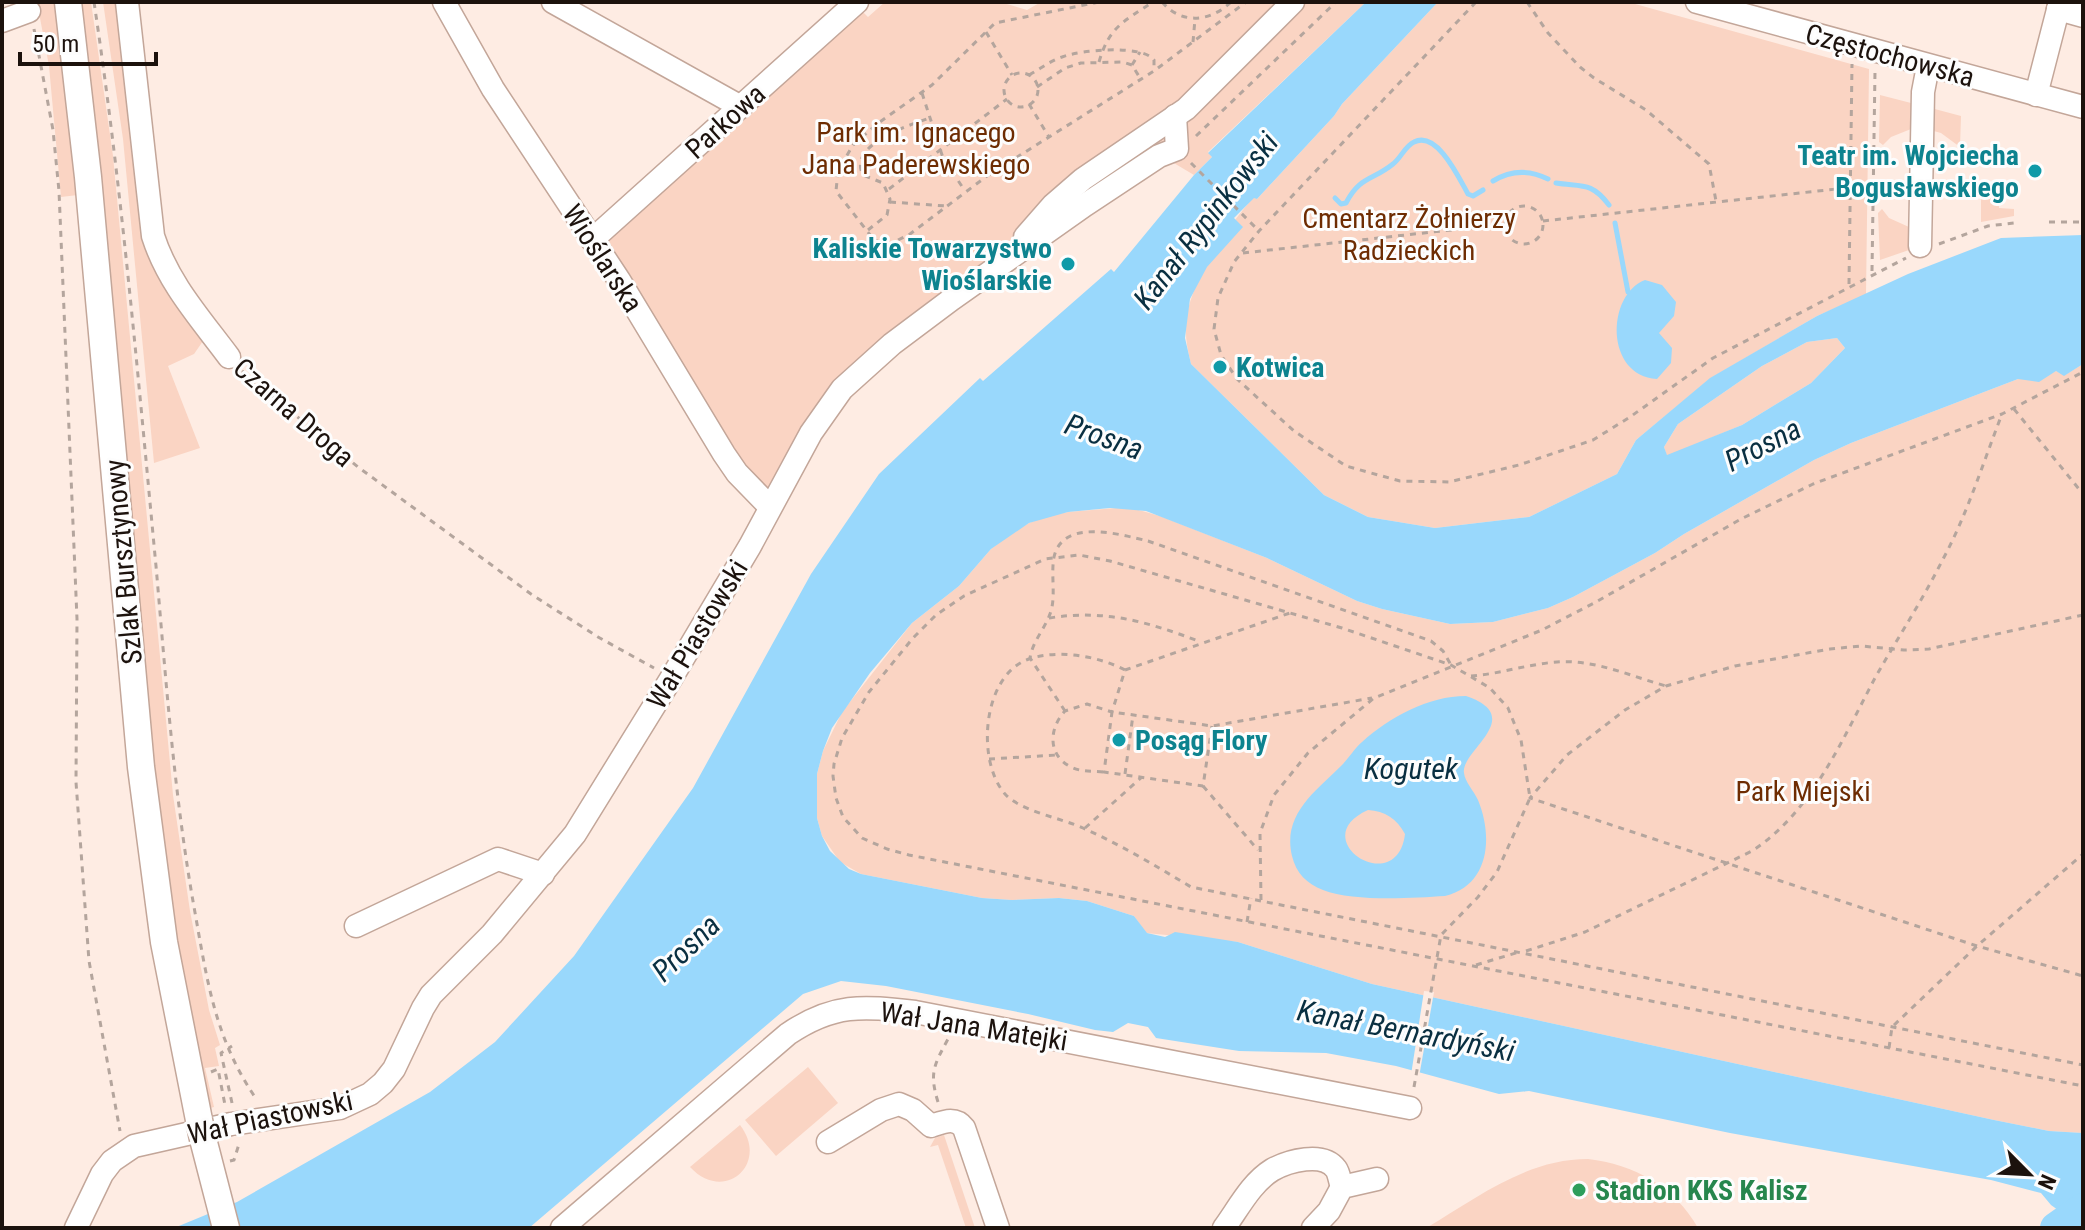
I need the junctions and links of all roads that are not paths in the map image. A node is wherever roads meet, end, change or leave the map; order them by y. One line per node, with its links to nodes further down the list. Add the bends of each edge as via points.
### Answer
1 (68, 2): 30 (main road, Szlak Bursztynowy, via 141,767 164,942 201,1129 218,1171)
2 (127, 2): 20 (street, Czarna Droga, via 153,236 178,289)
3 (444, 2): 17 (street, Wioślarska, via 493,89)
4 (553, 2): 14 (street)
5 (857, 2): 14 (street, Parkowa)
6 (1293, 2): 16 (street)
7 (1697, 2): 12 (street, Częstochowska)
8 (2059, 5): 10 (street); 13 (street)
9 (29, 11): 11 (street)
10 (2083, 16)
11 (2, 21)
12 (1928, 66): 13 (street, Częstochowska); 18 (street, via 1923,92)
13 (2036, 95): 15 (street, Częstochowska)
14 (741, 107): 17 (street, Parkowa)
15 (2083, 107)
16 (1175, 116): 19 (street, via 1073,187 1028,232); 19 (street, Wał Piastowski, via 1177,149)
17 (592, 240): 21 (street, Wioślarska, via 724,454)
18 (1921, 249)
19 (1014, 255): 21 (street, Wał Piastowski, via 892,344 842,389)
20 (229, 357)
21 (770, 507): 22 (street, Wał Piastowski, via 575,834)
22 (543, 874): 23 (street, via 498,859); 29 (street, Wał Piastowski, via 431,995 394,1069 377,1089 340,1108 173,1136 124,1151 102,1174)
23 (356, 926)
24 (1411, 1102): 31 (street, Wał Jana Matejki, via 915,1012 846,1008 819,1015 771,1048)
25 (828, 1142): 32 (street, via 899,1104 931,1126 952,1122 964,1128)
26 (1377, 1179): 27 (street)
27 (1342, 1187): 28 (street, via 1336,1169 1324,1160 1301,1160 1272,1170); 35 (street)
28 (1240, 1206): 33 (street); 34 (street)
29 (76, 1228)
30 (226, 1228)
31 (562, 1228)
32 (998, 1228)
33 (1224, 1228)
34 (1247, 1228)
35 (1313, 1228)

